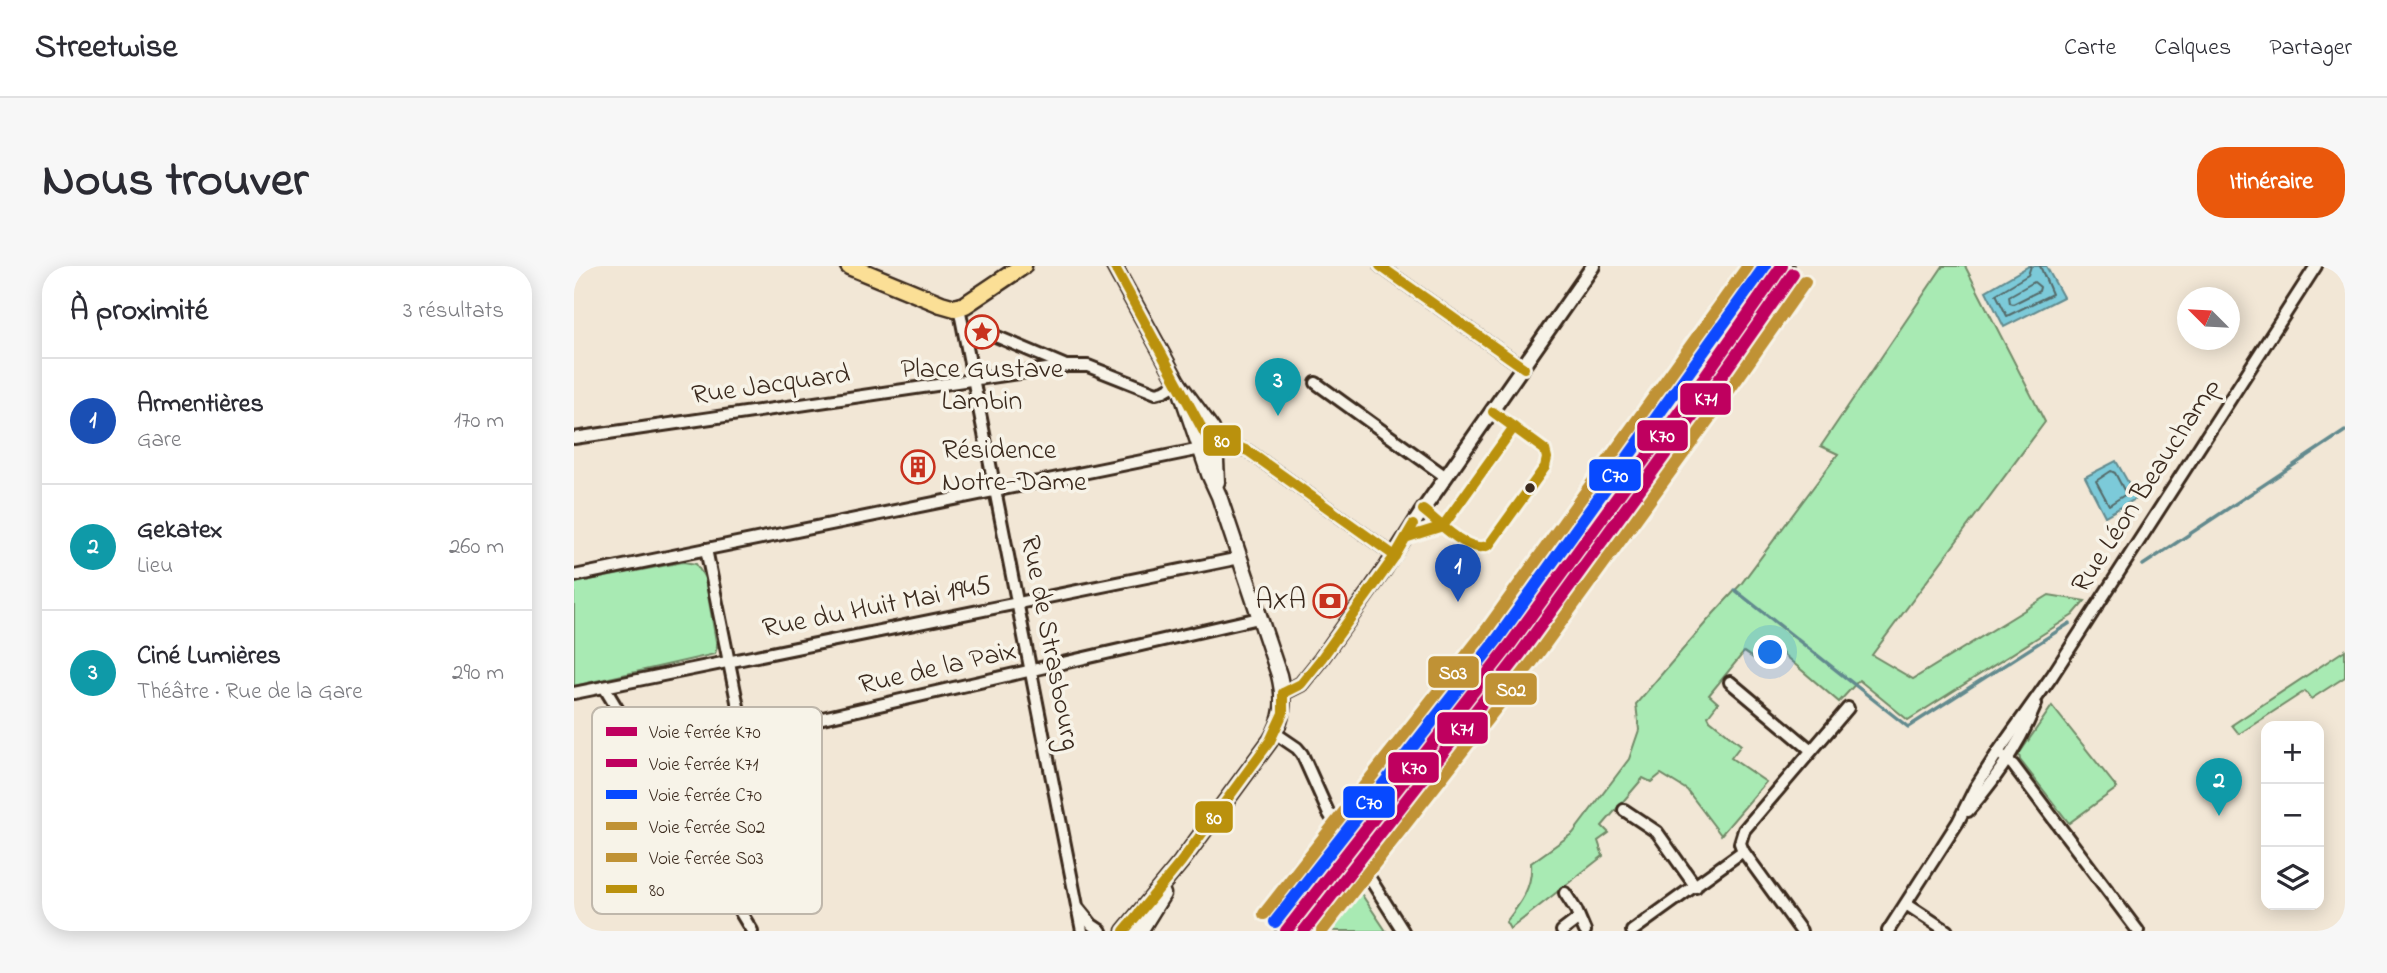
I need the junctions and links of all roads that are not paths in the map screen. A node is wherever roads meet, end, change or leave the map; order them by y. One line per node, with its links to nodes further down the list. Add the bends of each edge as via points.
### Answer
1 (849, 266): 7 (main road)
2 (1023, 266): 7 (main road)
3 (1114, 266): 12 (main road)
4 (1380, 266): 10 (street)
5 (1593, 266): 10 (street)
6 (2316, 266): 38 (street, Rue Léon Beauchamp, via 2039,695 2018,720)
7 (959, 307): 11 (street, Rue de Strasbourg)
8 (993, 335): 9 (street)
9 (1067, 366): 11 (street); 12 (street, via 1088,366 1156,393)
10 (1524, 368): 17 (street)
11 (975, 379): 14 (street, Rue Jacquard); 18 (street, Rue de Strasbourg)
12 (1178, 383): 15 (main road); 16 (main road)
13 (1315, 383): 17 (street)
14 (574, 438)
15 (1215, 439): 19 (main road); 21 (street, via 1248,450)
16 (1201, 449): 18 (street); 19 (main road)
17 (1447, 477): 21 (street)
18 (995, 491): 20 (street); 24 (street, Rue de Strasbourg)
19 (1219, 495): 22 (main road)
20 (706, 549): 23 (street); 26 (street)
21 (1395, 556): 31 (street, via 1304,680)
22 (1240, 558): 24 (street, Rue du Huit Mai 1945); 25 (main road)
23 (574, 576)
24 (1017, 603): 26 (street, Rue du Huit Mai 1945); 27 (street, Rue de Strasbourg)
25 (1259, 618): 27 (street, Rue de la Paix); 31 (main road)
26 (728, 660): 29 (street, Rue du Huit Mai 1945); 33 (street, Rue de la Paix)
27 (1032, 671): 35 (street, Rue de la Paix); 45 (street, Rue de Strasbourg)
28 (1730, 682): 37 (street)
29 (604, 687): 30 (street, Rue du Huit Mai 1945); 32 (street)
30 (574, 693)
31 (1283, 693): 36 (main road, via 1283,713)
32 (616, 707)
33 (738, 707)
34 (1848, 708): 37 (street)
35 (822, 718)
36 (1275, 733): 41 (main road); 53 (street, via 1302,754 1328,812)
37 (1811, 750): 40 (street, via 1744,830)
38 (2002, 755): 44 (street, Rue Léon Beauchamp, via 1975,788); 60 (street)
39 (1624, 810): 42 (street, via 1657,832)
40 (1743, 851): 42 (street); 57 (street)
41 (1181, 862): 51 (main road); 52 (main road)
42 (1696, 887): 56 (street)
43 (1564, 893): 47 (street)
44 (1906, 904): 58 (street, Rue Léon Beauchamp); 59 (street)
45 (1078, 906): 49 (street, Rue de Strasbourg); 50 (street)
46 (742, 914): 48 (street)
47 (1579, 918): 54 (street); 55 (street)
48 (752, 931)
49 (1082, 931)
50 (1101, 931)
51 (1124, 931)
52 (1140, 931)
53 (1403, 931)
54 (1562, 931)
55 (1585, 931)
56 (1632, 931)
57 (1801, 931)
58 (1888, 931)
59 (1947, 931)
60 (2138, 931)

